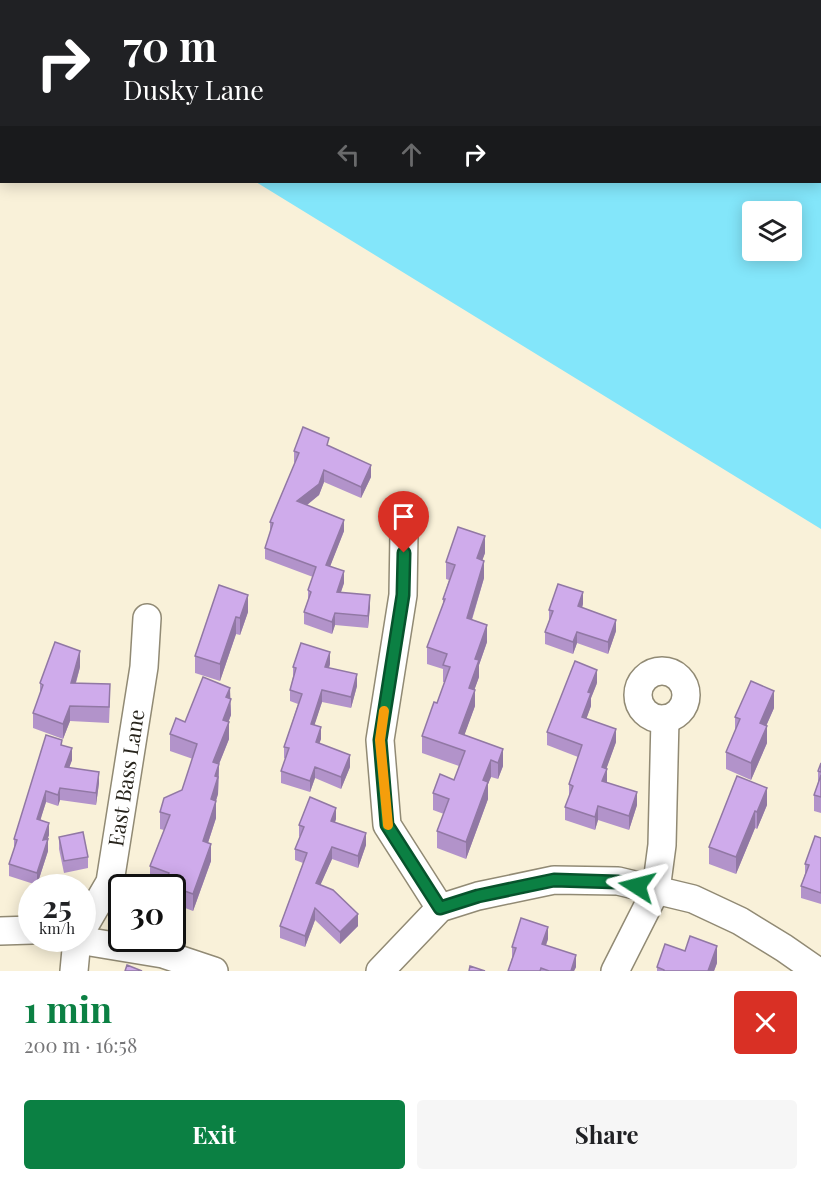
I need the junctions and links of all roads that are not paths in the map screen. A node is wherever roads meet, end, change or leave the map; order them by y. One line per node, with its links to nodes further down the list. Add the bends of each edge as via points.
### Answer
1 (404, 533): 6 (street, via 403,595 380,740 387,825)
2 (147, 618): 5 (street, East Bass Lane, via 144,667 110,882)
3 (665, 719): 4 (street, via 662,845)
4 (656, 890): 6 (street, via 618,882 554,880); 14 (street); 15 (street, via 693,899 740,921)
5 (96, 905)
6 (440, 908): 13 (street)
7 (18, 930): 8 (street)
8 (0, 931)
9 (96, 941): 12 (street, via 163,954)
10 (76, 952): 11 (street)
11 (74, 971)
12 (214, 971)
13 (380, 971)
14 (615, 971)
15 (817, 971)

